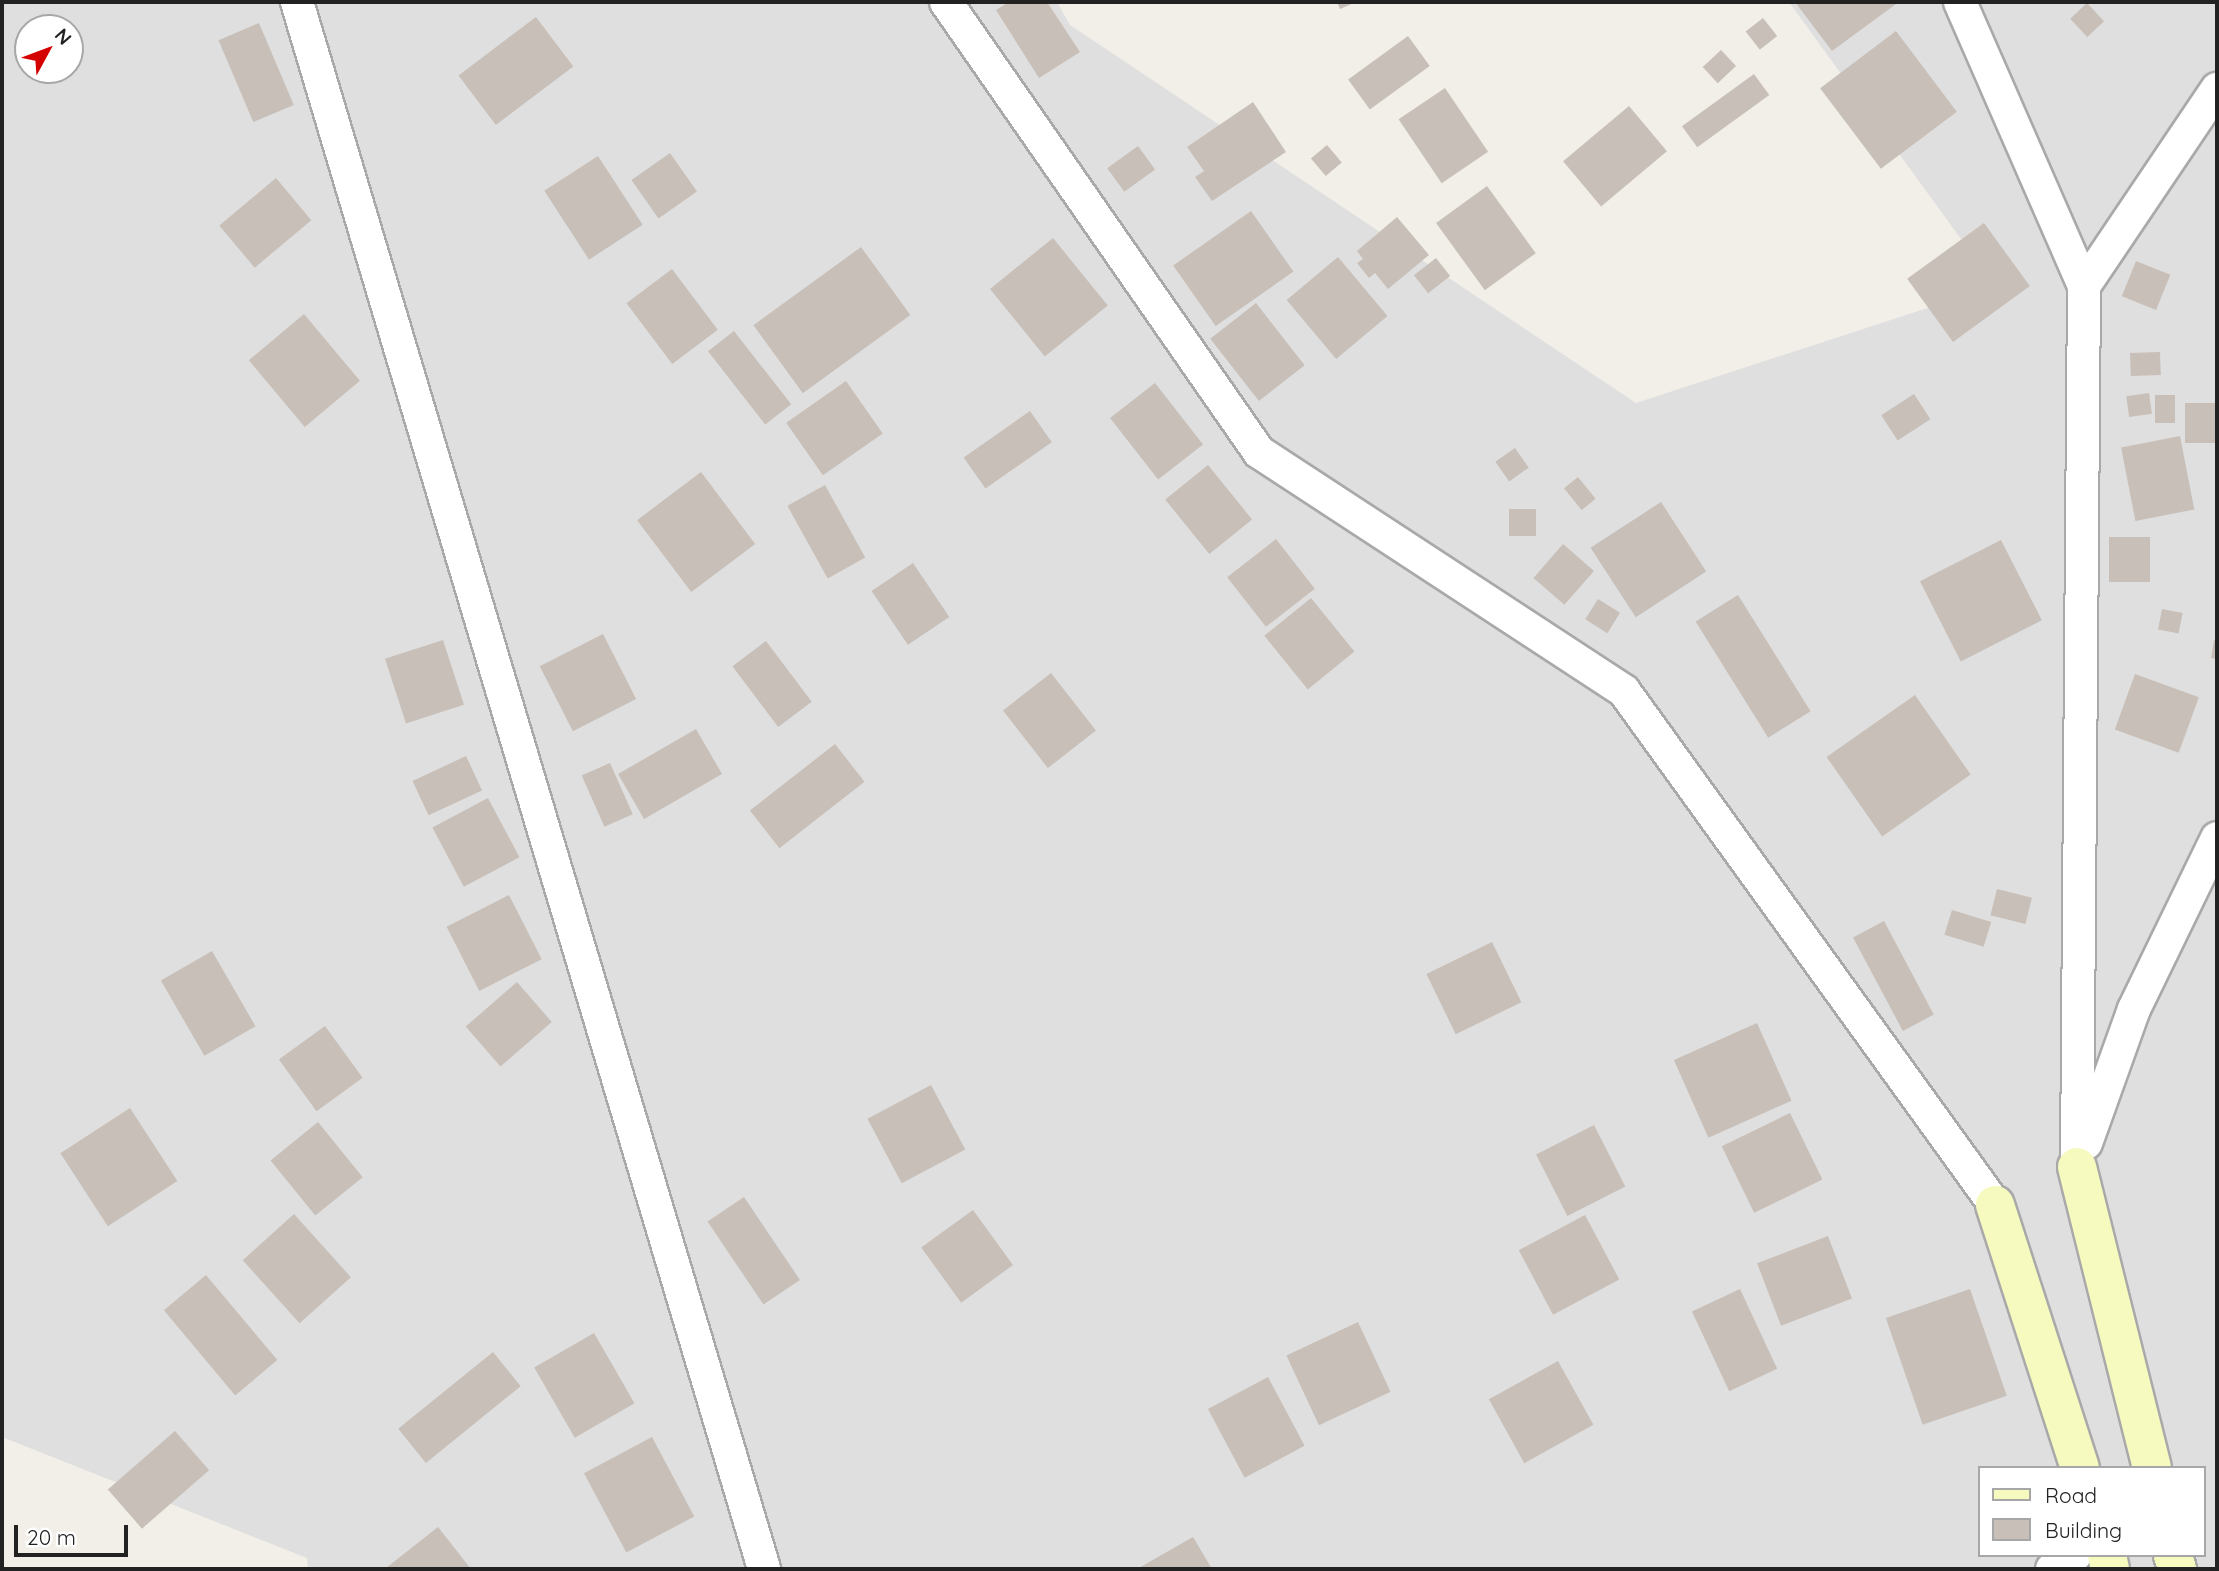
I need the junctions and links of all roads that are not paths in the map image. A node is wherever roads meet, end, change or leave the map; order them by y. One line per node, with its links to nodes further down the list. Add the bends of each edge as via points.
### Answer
1 (298, 2): 12 (street)
2 (946, 2): 8 (street, via 1259,452 1624,691)
3 (1960, 2): 5 (street)
4 (2217, 89): 5 (street)
5 (2084, 286): 7 (street)
6 (2217, 838): 7 (street, via 2134,1009)
7 (2077, 1167): 10 (main road)
8 (1995, 1205): 9 (main road)
9 (2079, 1466)
10 (2152, 1466)
11 (2072, 1557): 13 (street)
12 (764, 1569)
13 (2052, 1569)

